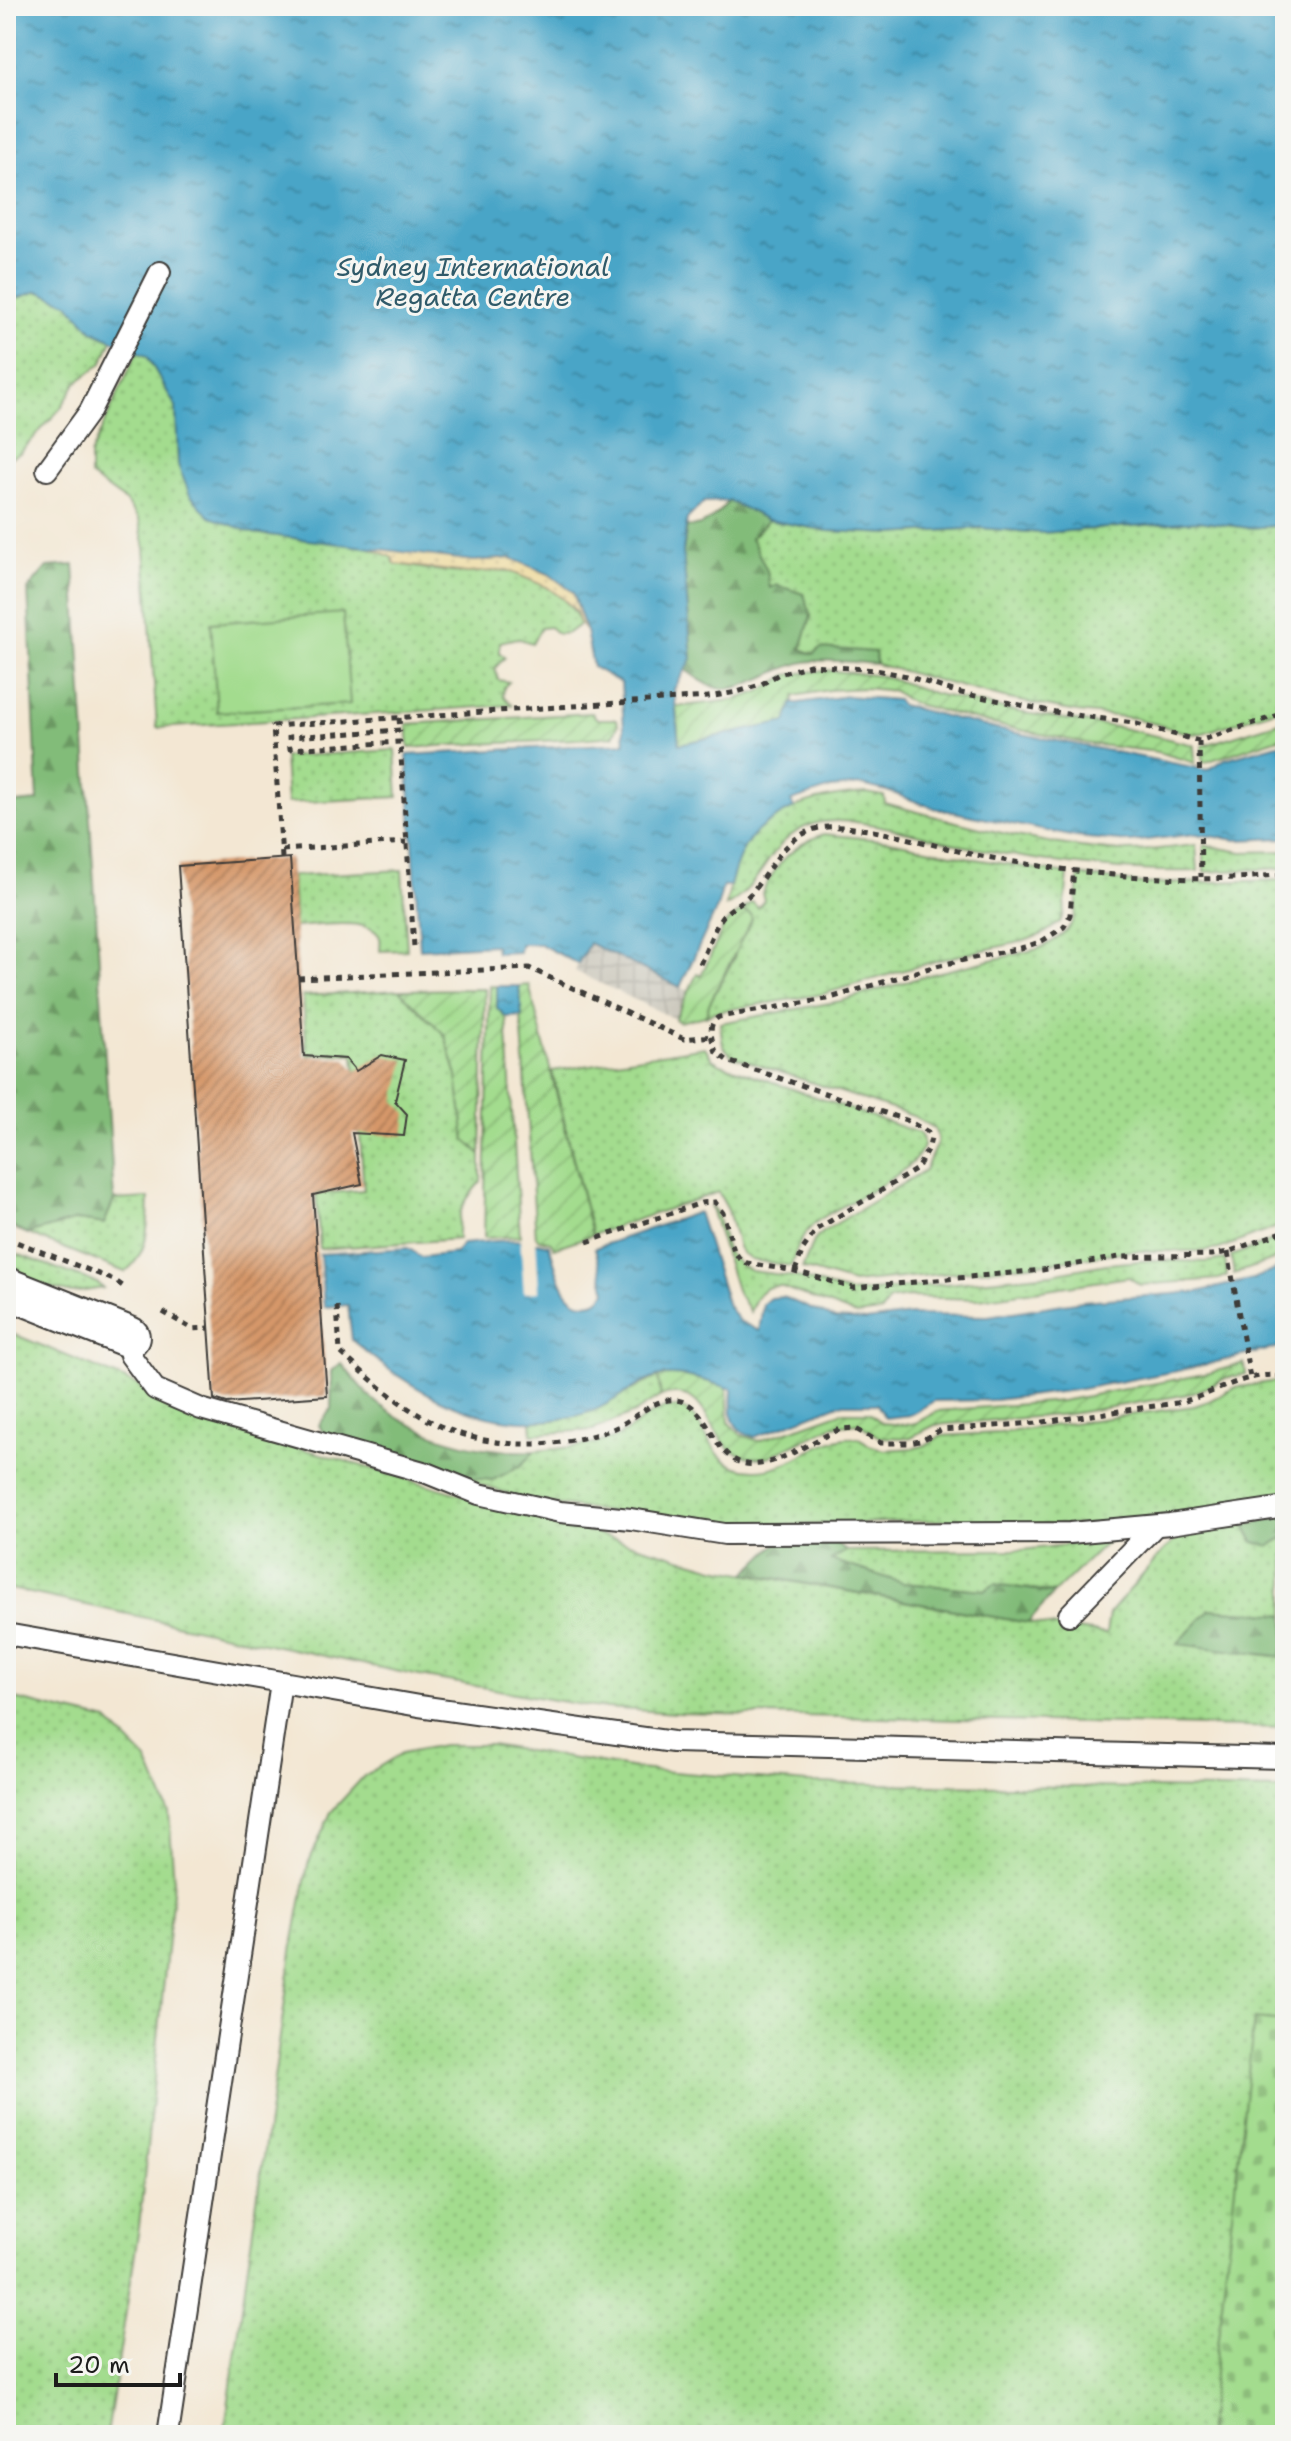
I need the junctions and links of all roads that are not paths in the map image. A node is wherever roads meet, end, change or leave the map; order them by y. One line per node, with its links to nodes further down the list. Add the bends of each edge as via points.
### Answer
1 (160, 272): 2 (lane, via 90,411)
2 (47, 470)
3 (6, 1288): 4 (street)
4 (129, 1337): 6 (lane, via 130,1355 155,1389 201,1409 427,1473 479,1494 560,1512 725,1534 1070,1533)
5 (1285, 1507): 6 (lane)
6 (1155, 1526): 7 (lane)
7 (1069, 1615)
8 (6, 1634): 9 (lane)
9 (281, 1682): 10 (lane, via 673,1742); 11 (lane)
10 (1285, 1758)
11 (168, 2435)

